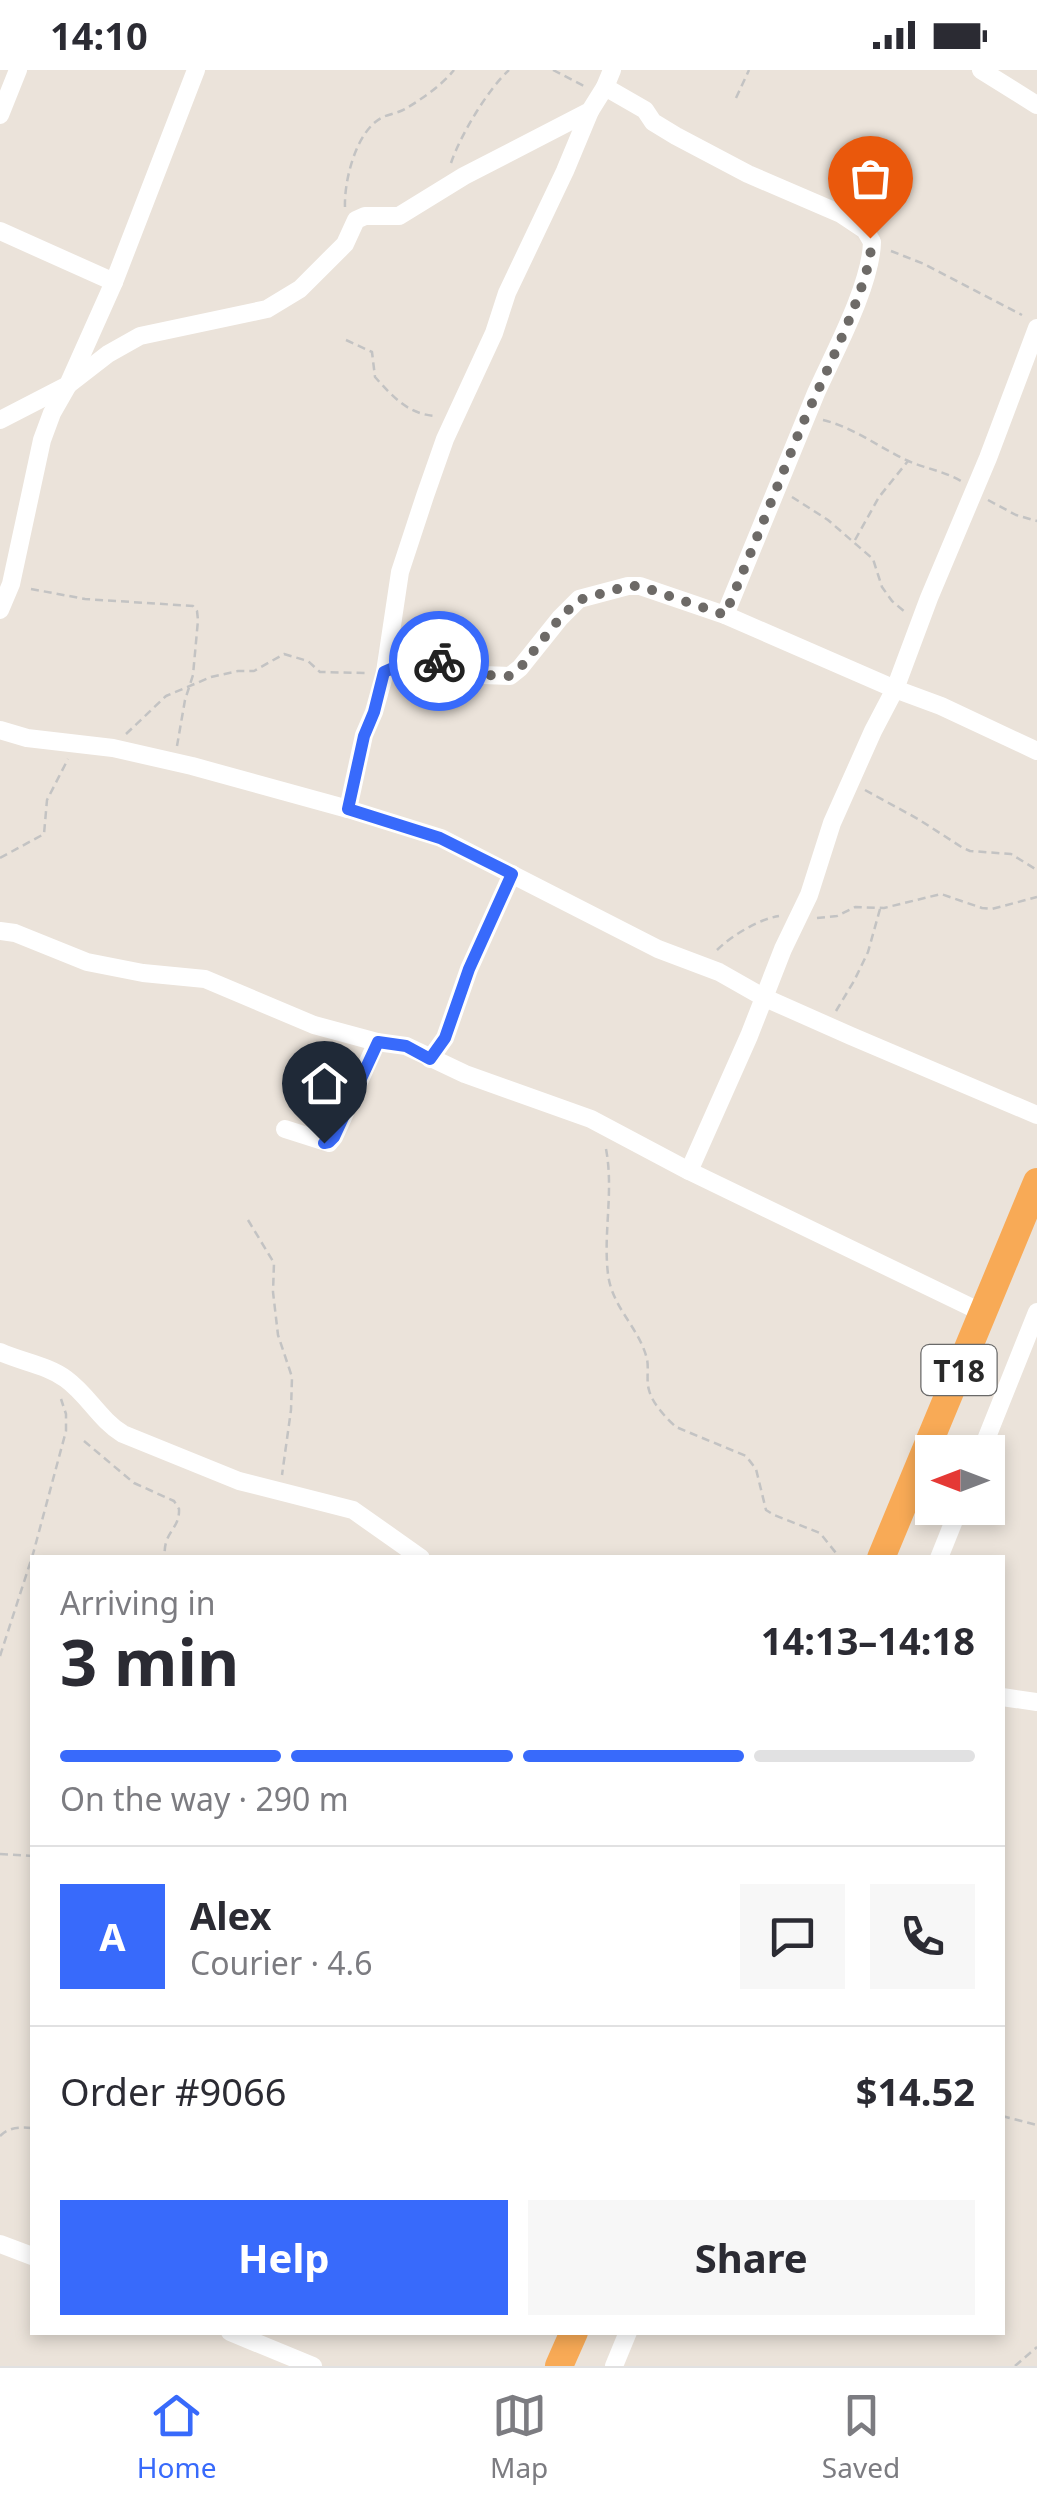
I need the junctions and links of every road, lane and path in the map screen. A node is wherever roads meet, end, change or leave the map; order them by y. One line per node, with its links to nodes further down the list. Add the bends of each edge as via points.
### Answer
1 (18, 70): 11 (street)
2 (196, 70): 16 (street)
3 (454, 70): 14 (path, via 365,136 345,192)
4 (510, 70): 12 (path, via 456,146)
5 (553, 70): 8 (path)
6 (750, 70): 9 (path)
7 (981, 70): 10 (street)
8 (602, 91): 12 (street); 15 (street, via 748,174 841,214 865,230); 21 (street)
9 (736, 98)
10 (1037, 105)
11 (0, 114)
12 (442, 188): 14 (street, via 399,216 359,218)
13 (0, 230): 16 (street)
14 (346, 240): 20 (street, via 300,289 268,309 140,336)
15 (873, 245): 17 (path); 23 (street, via 856,303)
16 (114, 282): 20 (street)
17 (1020, 314)
18 (1037, 328): 26 (street)
19 (346, 340): 21 (path, via 372,352 374,378 413,412)
20 (68, 384): 22 (street); 29 (street, via 42,440)
21 (457, 417): 33 (street, via 400,572)
22 (0, 420)
23 (800, 431): 24 (path, via 826,420); 25 (street)
24 (908, 461): 26 (path, via 945,472); 28 (path)
25 (778, 489): 28 (path); 31 (street)
26 (975, 491): 27 (path); 32 (street)
27 (1037, 521)
28 (854, 541): 32 (path, via 874,559 882,587)
29 (11, 584): 30 (street); 34 (path, via 85,598 193,606 198,620)
30 (0, 610)
31 (725, 615): 33 (street, via 628,586 579,600 510,676 418,657); 35 (street)
32 (917, 630): 35 (street)
33 (384, 672): 34 (path, via 320,672 284,654 254,671); 42 (street)
34 (190, 685): 38 (path, via 166,696); 40 (path)
35 (896, 689): 39 (street); 41 (street)
36 (0, 730): 37 (street)
37 (74, 744): 38 (street); 43 (path, via 47,800 44,834)
38 (113, 748): 40 (street)
39 (1037, 751)
40 (174, 762): 42 (street)
41 (850, 783): 44 (path, via 970,851 1011,854); 48 (street)
42 (348, 809): 45 (street, via 440,838)
43 (0, 858)
44 (1037, 870)
45 (512, 874): 50 (street); 54 (street, via 445,1038)
46 (1037, 897): 47 (path, via 992,909 942,894)
47 (880, 908): 48 (path); 52 (path, via 868,952)
48 (798, 918): 50 (path, via 770,917 736,934 716,950); 51 (street)
49 (0, 931): 53 (street, via 86,962 205,980 314,1025)
50 (708, 968): 51 (street)
51 (763, 996): 52 (street); 58 (street)
52 (827, 1025): 55 (street)
53 (378, 1042): 54 (street); 57 (street, via 329,1142)
54 (430, 1059): 56 (street)
55 (1037, 1115)
56 (591, 1119): 58 (street); 72 (path, via 608,1165 608,1277 648,1361 651,1396 676,1427 746,1456 766,1510 820,1533)
57 (285, 1129)
58 (689, 1171): 62 (street)
59 (1037, 1182): 62 (highway, T18)
60 (248, 1220): 67 (path, via 274,1263 278,1335 292,1376)
61 (1037, 1312): 65 (street)
62 (983, 1313): 73 (highway, T18)
63 (2, 1352): 64 (street)
64 (50, 1370): 67 (street, via 123,1434); 69 (path, via 66,1431)
65 (987, 1435)
66 (84, 1441): 70 (path, via 179,1508)
67 (279, 1492): 71 (street, via 353,1510)
68 (952, 1525): 74 (street)
69 (34, 1555)
70 (164, 1555)
71 (417, 1555)
72 (838, 1555)
73 (882, 1555)
74 (941, 1555)
75 (30, 1566): 76 (path)
76 (0, 1656)
77 (1005, 1697): 78 (street)
78 (1037, 1702)
79 (0, 1854): 80 (path)
80 (30, 1856)
81 (1005, 2117): 82 (path)
82 (1037, 2125)
83 (30, 2128): 84 (path)
84 (0, 2136)
85 (0, 2244): 86 (street)
86 (30, 2255)
87 (237, 2335): 91 (street)
88 (573, 2335): 92 (highway)
89 (627, 2335): 93 (street)
90 (1037, 2347): 94 (path)
91 (314, 2366)
92 (559, 2366)
93 (614, 2366)
94 (1014, 2366)

